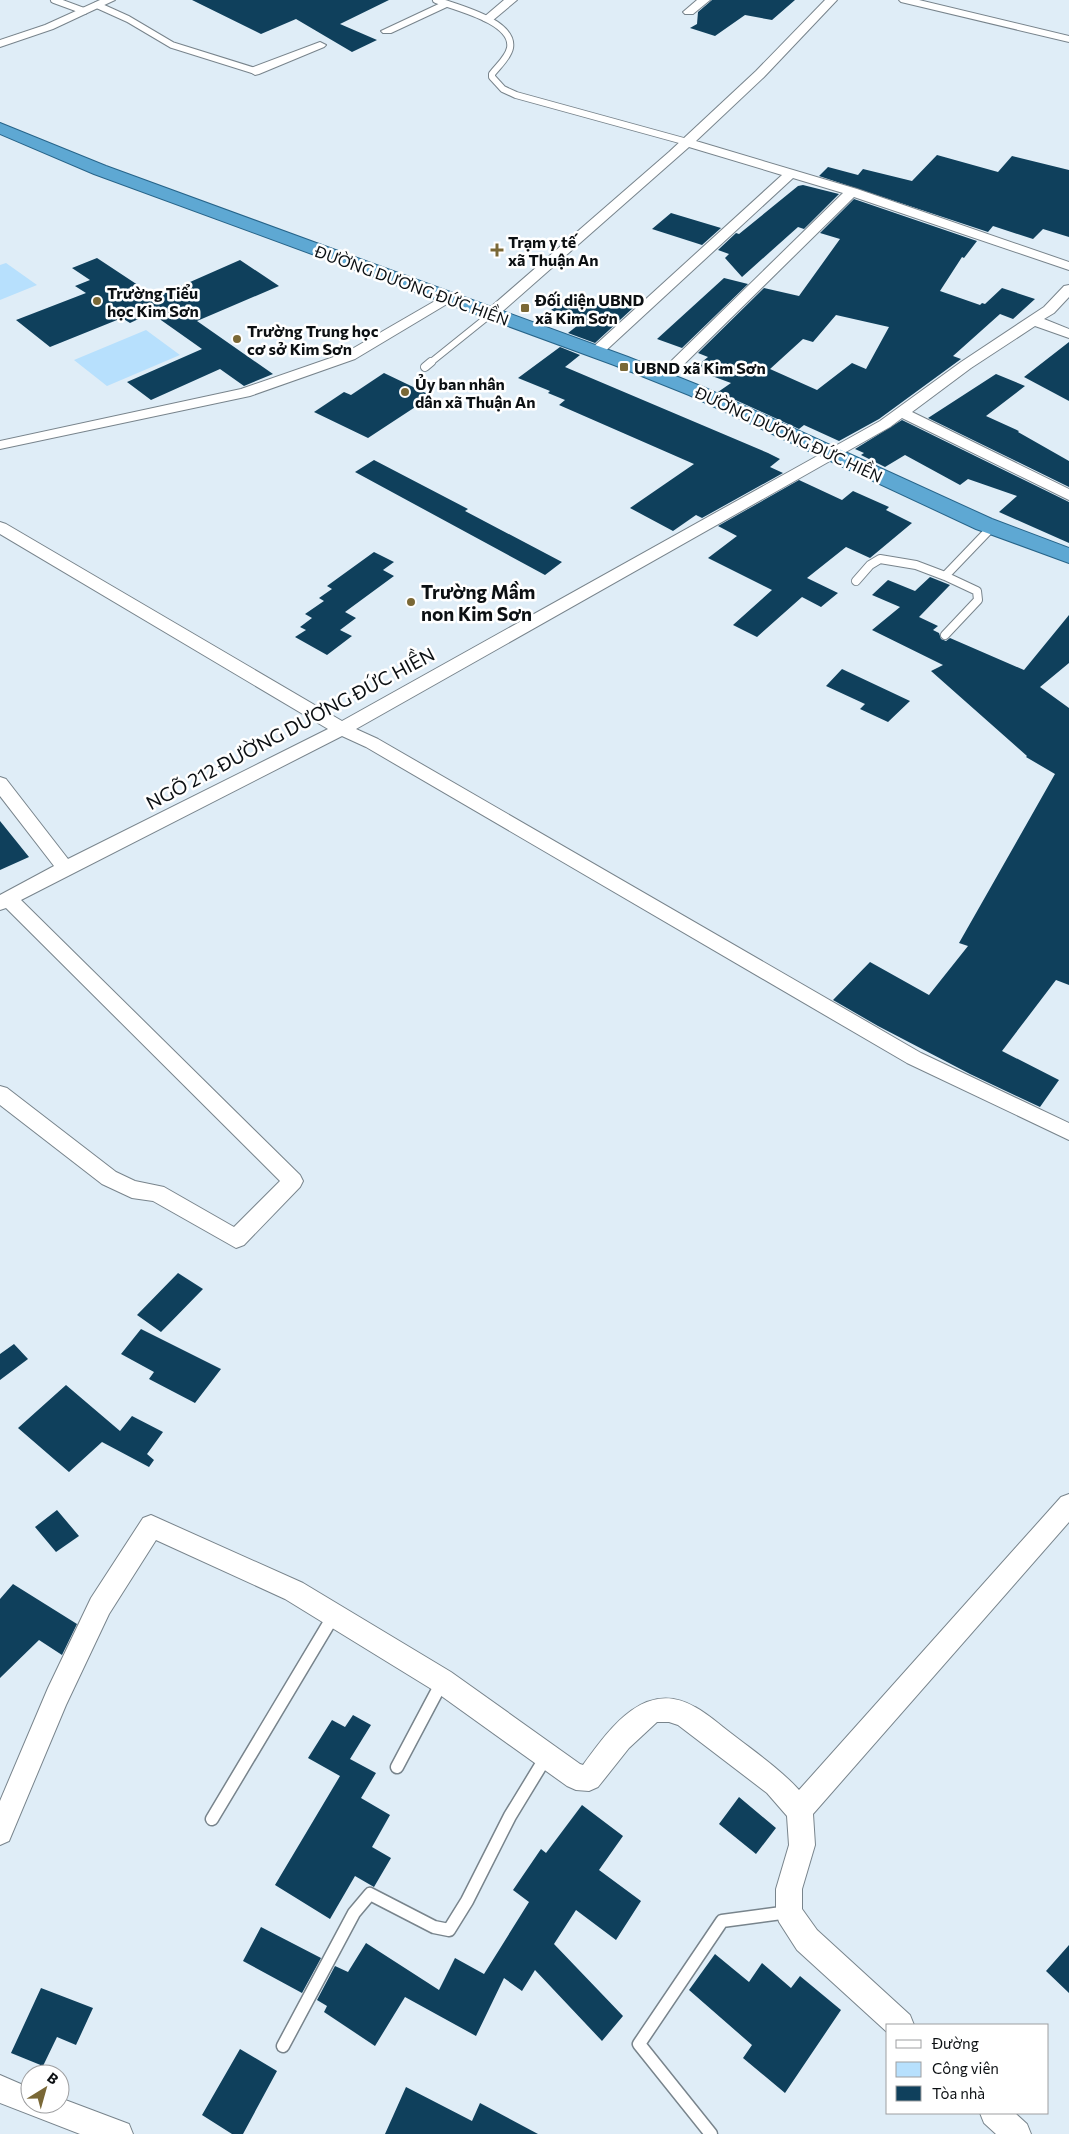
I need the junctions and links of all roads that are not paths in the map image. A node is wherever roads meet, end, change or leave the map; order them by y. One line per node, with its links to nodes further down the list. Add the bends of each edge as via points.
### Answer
1 (54, 0): 9 (lane)
2 (109, 0): 8 (street)
3 (511, 0): 11 (street)
4 (704, 0): 10 (street)
5 (831, 0): 18 (street, via 760,74)
6 (905, 0): 13 (street)
7 (441, 2): 11 (lane); 12 (street)
8 (97, 6): 9 (street); 16 (lane, via 128,19 172,45)
9 (84, 11): 14 (street)
10 (689, 12)
11 (488, 19): 18 (lane, via 504,32 510,43 506,56 492,74 503,89)
12 (387, 31)
13 (1069, 39)
14 (0, 44)
15 (320, 45): 16 (street)
16 (255, 71)
17 (0, 128): 23 (highway, ĐƯỜNG DƯƠNG ĐỨC HIỀN, via 100,170)
18 (687, 142): 19 (street); 24 (street)
19 (792, 173): 20 (street); 27 (street)
20 (852, 192): 21 (street); 29 (street)
21 (1069, 266)
22 (1069, 289): 25 (street, NGÕ 212 ĐƯỜNG DƯƠNG ĐỨC HIỀN, via 1049,310)
23 (447, 298): 24 (highway, ĐƯỜNG DƯƠNG ĐỨC HIỀN); 31 (street, via 350,356 245,394)
24 (491, 314): 27 (highway, ĐƯỜNG DƯƠNG ĐỨC HIỀN); 28 (lane)
25 (1033, 320): 26 (street); 30 (street, NGÕ 212 ĐƯỜNG DƯƠNG ĐỨC HIỀN)
26 (1069, 334)
27 (596, 352): 29 (highway, ĐƯỜNG DƯƠNG ĐỨC HIỀN)
28 (425, 367)
29 (663, 377): 32 (highway, ĐƯỜNG DƯƠNG ĐỨC HIỀN)
30 (901, 412): 32 (street, NGÕ 212 ĐƯỜNG DƯƠNG ĐỨC HIỀN); 33 (street)
31 (0, 445)
32 (831, 453): 35 (highway, ĐƯỜNG DƯƠNG ĐỨC HIỀN); 40 (street, NGÕ 212 ĐƯỜNG DƯƠNG ĐỨC HIỀN)
33 (1069, 495)
34 (0, 527): 40 (street)
35 (992, 527): 36 (highway, ĐƯỜNG DƯƠNG ĐỨC HIỀN); 37 (lane)
36 (1069, 556)
37 (945, 576): 38 (lane, via 916,565 880,559); 39 (lane, via 977,591 978,600)
38 (856, 581)
39 (945, 634)
40 (342, 729): 42 (street, NGÕ 212 ĐƯỜNG DƯƠNG ĐỨC HIỀN); 45 (street, via 372,743 914,1058)
41 (0, 783): 42 (street)
42 (65, 868): 43 (street, NGÕ 212 ĐƯỜNG DƯƠNG ĐỨC HIỀN)
43 (4, 901): 44 (street, via 293,1181 236,1239 157,1194 132,1189 108,1178)
44 (0, 1094)
45 (1069, 1132)
46 (1069, 1505): 51 (street)
47 (334, 1615): 48 (street); 52 (lane); 53 (street, via 294,1591 151,1526 100,1606)
48 (442, 1681): 49 (street); 50 (lane)
49 (546, 1757): 51 (street, via 576,1777 589,1778 628,1730 642,1718 655,1710 671,1708 687,1716 776,1784); 56 (lane, via 448,1930 434,1927 370,1894 354,1913)
50 (398, 1767)
51 (799, 1810): 54 (street, via 802,1845 789,1889)
52 (212, 1819)
53 (0, 1832)
54 (789, 1912): 55 (street, via 807,1940); 62 (lane, via 722,1921 638,2044)
55 (899, 2024)
56 (283, 2046)
57 (0, 2089): 58 (street)
58 (20, 2098)
59 (64, 2114): 61 (street)
60 (995, 2114): 63 (street)
61 (120, 2134)
62 (711, 2134)
63 (1017, 2134)

